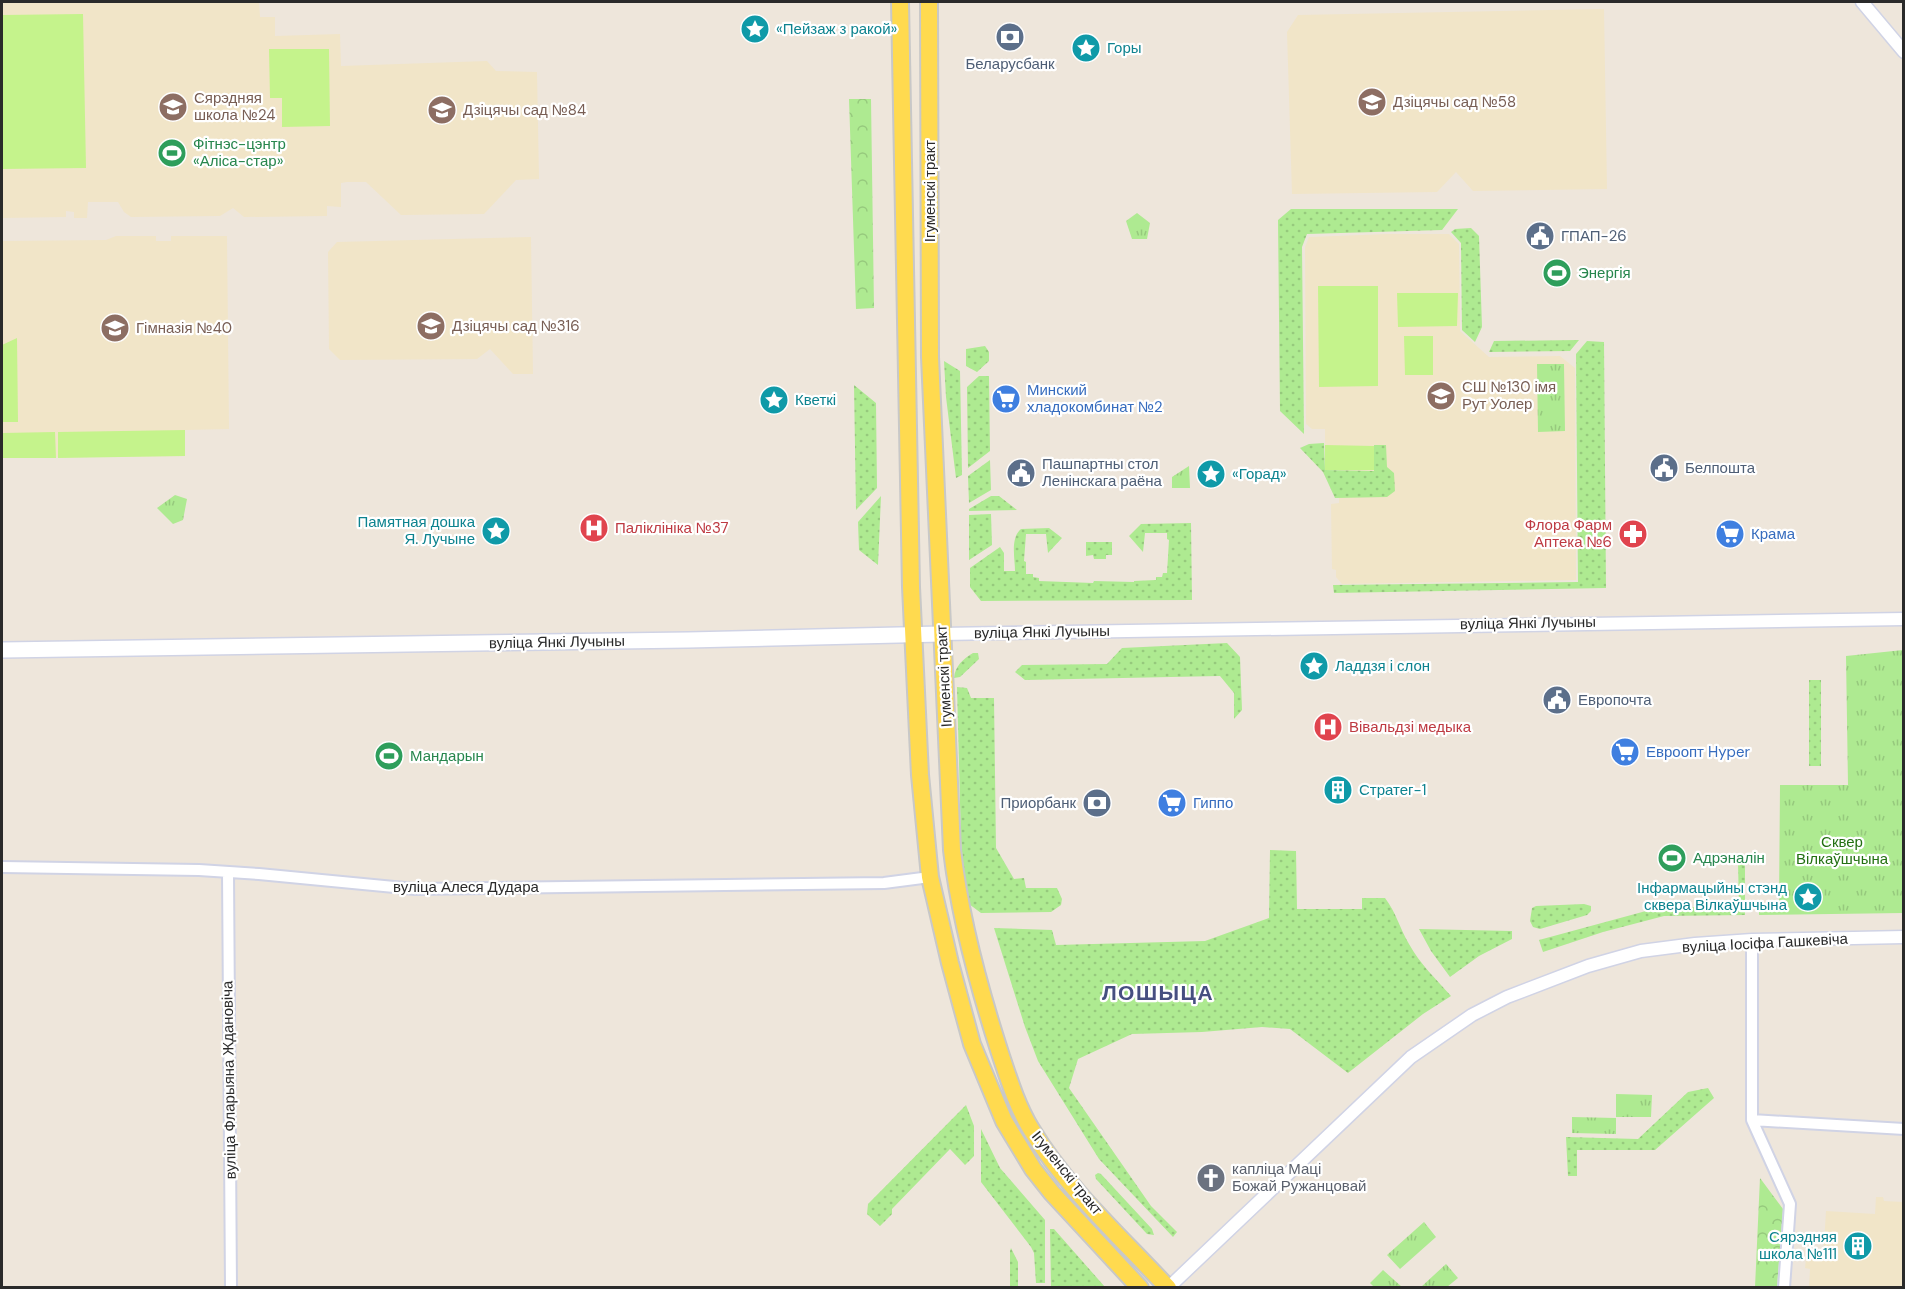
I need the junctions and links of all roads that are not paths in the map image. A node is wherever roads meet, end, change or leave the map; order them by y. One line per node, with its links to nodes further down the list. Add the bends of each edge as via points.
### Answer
1 (900, 2): 7 (main road, Ігуменскі тракт)
2 (929, 2): 6 (main road, Ігуменскі тракт, via 930,357)
3 (1862, 2): 4 (street)
4 (1904, 52)
5 (1904, 619): 6 (street, вуліца Янкі Лучыны)
6 (941, 634): 7 (main road, вуліца Янкі Лучыны); 18 (main road, Ігуменскі тракт, via 957,891 1015,1098 1032,1130 1067,1178)
7 (913, 635): 8 (main road, вуліца Янкі Лучыны); 11 (main road, Ігуменскі тракт)
8 (2, 650)
9 (2, 867): 10 (street, вуліца Алеся Дудара)
10 (228, 873): 11 (street, вуліца Алеся Дудара, via 415,889 884,883); 16 (street, вуліца Фларыяна Ждановіча)
11 (930, 877): 17 (main road, Ігуменскі тракт, via 972,1044 1004,1121 1027,1162 1052,1193)
12 (1904, 937): 13 (street, вуліца Іосіфа Гашкевіча)
13 (1752, 940): 14 (street); 18 (street, вуліца Іосіфа Гашкевіча, via 1641,951 1588,966 1472,1015 1411,1057)
14 (1752, 1120): 15 (street); 19 (street, via 1790,1203)
15 (1904, 1129)
16 (231, 1287)
17 (1140, 1287)
18 (1168, 1287)
19 (1784, 1287)

